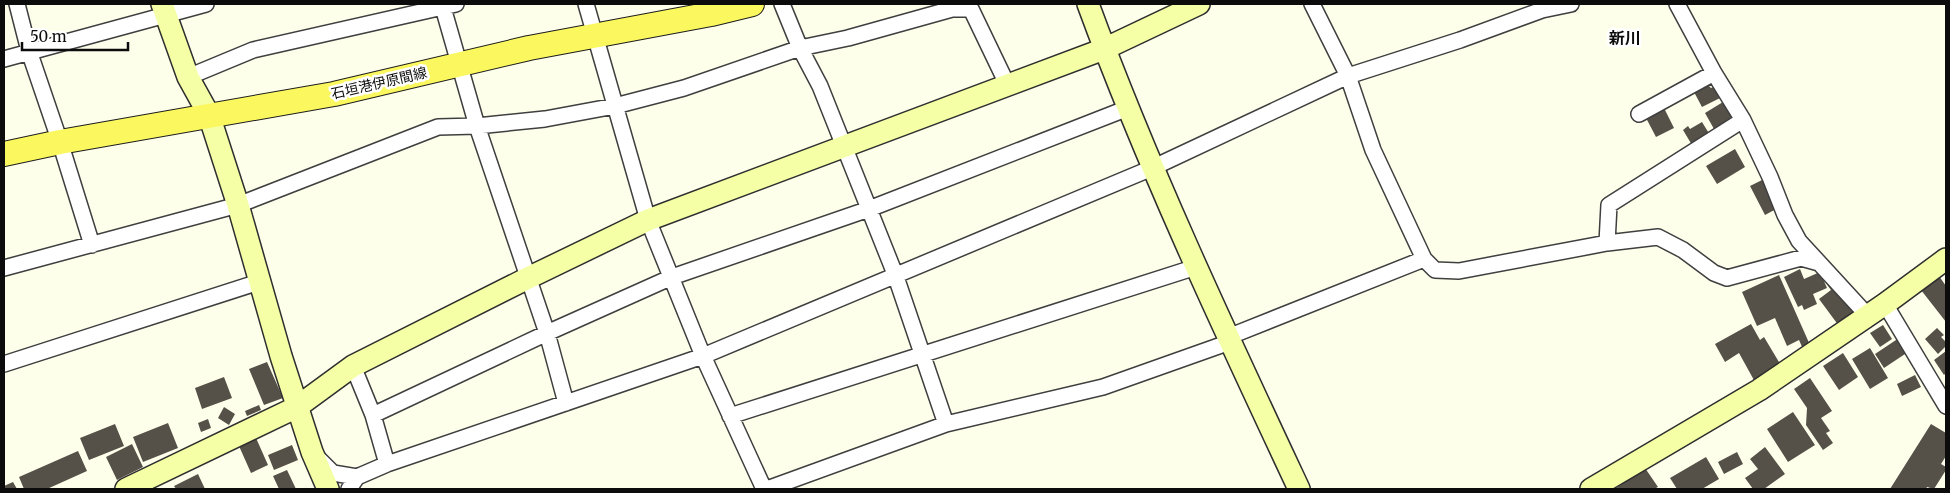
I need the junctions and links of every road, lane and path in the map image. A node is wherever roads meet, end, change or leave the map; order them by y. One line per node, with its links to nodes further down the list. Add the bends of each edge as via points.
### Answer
1 (17, 4): 16 (street)
2 (206, 4): 12 (street)
3 (586, 4): 13 (street)
4 (752, 4): 13 (main road, 石垣港伊原間線)
5 (782, 4): 14 (street)
6 (1088, 4): 15 (street)
7 (1199, 4): 15 (street)
8 (1312, 4): 20 (street)
9 (1571, 4): 20 (street, via 1542,10)
10 (1677, 4): 19 (street)
11 (447, 5): 18 (street); 21 (street, via 253,50)
12 (164, 9): 16 (street); 21 (street)
13 (595, 35): 18 (main road, 石垣港伊原間線); 23 (street)
14 (800, 48): 22 (street, via 952,9 971,9); 23 (street, via 684,88); 30 (street, via 820,86)
15 (1104, 48): 22 (street); 24 (street)
16 (29, 51): 17 (street); 29 (street)
17 (4, 59)
18 (458, 64): 26 (main road, 石垣港伊原間線, via 334,94); 28 (street)
19 (1714, 73): 25 (street); 27 (street)
20 (1348, 76): 32 (street); 38 (street, via 1373,150)
21 (188, 77): 26 (street)
22 (1007, 84): 30 (street)
23 (615, 106): 28 (street, via 545,119); 35 (street)
24 (1128, 108): 32 (street); 34 (street)
25 (1639, 114)
26 (209, 115): 29 (main road, 石垣港伊原間線); 33 (street)
27 (1743, 120): 36 (street, via 1609,205); 40 (street, via 1785,215 1799,241)
28 (477, 126): 33 (street, via 438,127); 45 (street)
29 (60, 142): 31 (main road, 石垣港伊原間線); 37 (street)
30 (844, 147): 34 (street); 35 (street)
31 (4, 154)
32 (1152, 168): 42 (street); 43 (street)
33 (238, 205): 37 (street); 46 (street)
34 (869, 209): 43 (street); 44 (street)
35 (648, 220): 44 (street); 45 (street)
36 (1607, 243): 38 (street, via 1459,271 1435,270); 40 (street, via 1658,238 1684,250 1714,273 1727,278 1801,258)
37 (92, 245): 41 (street)
38 (1424, 259): 49 (street)
39 (1946, 259): 47 (street)
40 (1819, 263): 47 (street)
41 (4, 268)
42 (1196, 268): 49 (street); 50 (street)
43 (895, 274): 50 (street); 51 (street)
44 (672, 277): 48 (street); 51 (street)
45 (528, 278): 48 (street); 53 (street)
46 (259, 282): 52 (street); 56 (street)
47 (1877, 310): 55 (street); 67 (street, via 1759,390)
48 (547, 333): 54 (street); 57 (street)
49 (1229, 340): 59 (street, via 1103,388); 66 (street)
50 (922, 354): 58 (street); 59 (street)
51 (703, 356): 54 (street); 58 (street)
52 (4, 364)
53 (353, 366): 56 (street); 57 (street)
54 (566, 403): 61 (street)
55 (1946, 406)
56 (297, 407): 60 (street); 63 (street)
57 (373, 415): 61 (street)
58 (730, 416): 65 (street)
59 (946, 424): 65 (street)
60 (312, 452): 62 (street, via 333,473); 64 (street)
61 (387, 464): 62 (street)
62 (353, 483)
63 (126, 489)
64 (328, 489)
65 (765, 489)
66 (1299, 489)
67 (1591, 489)

